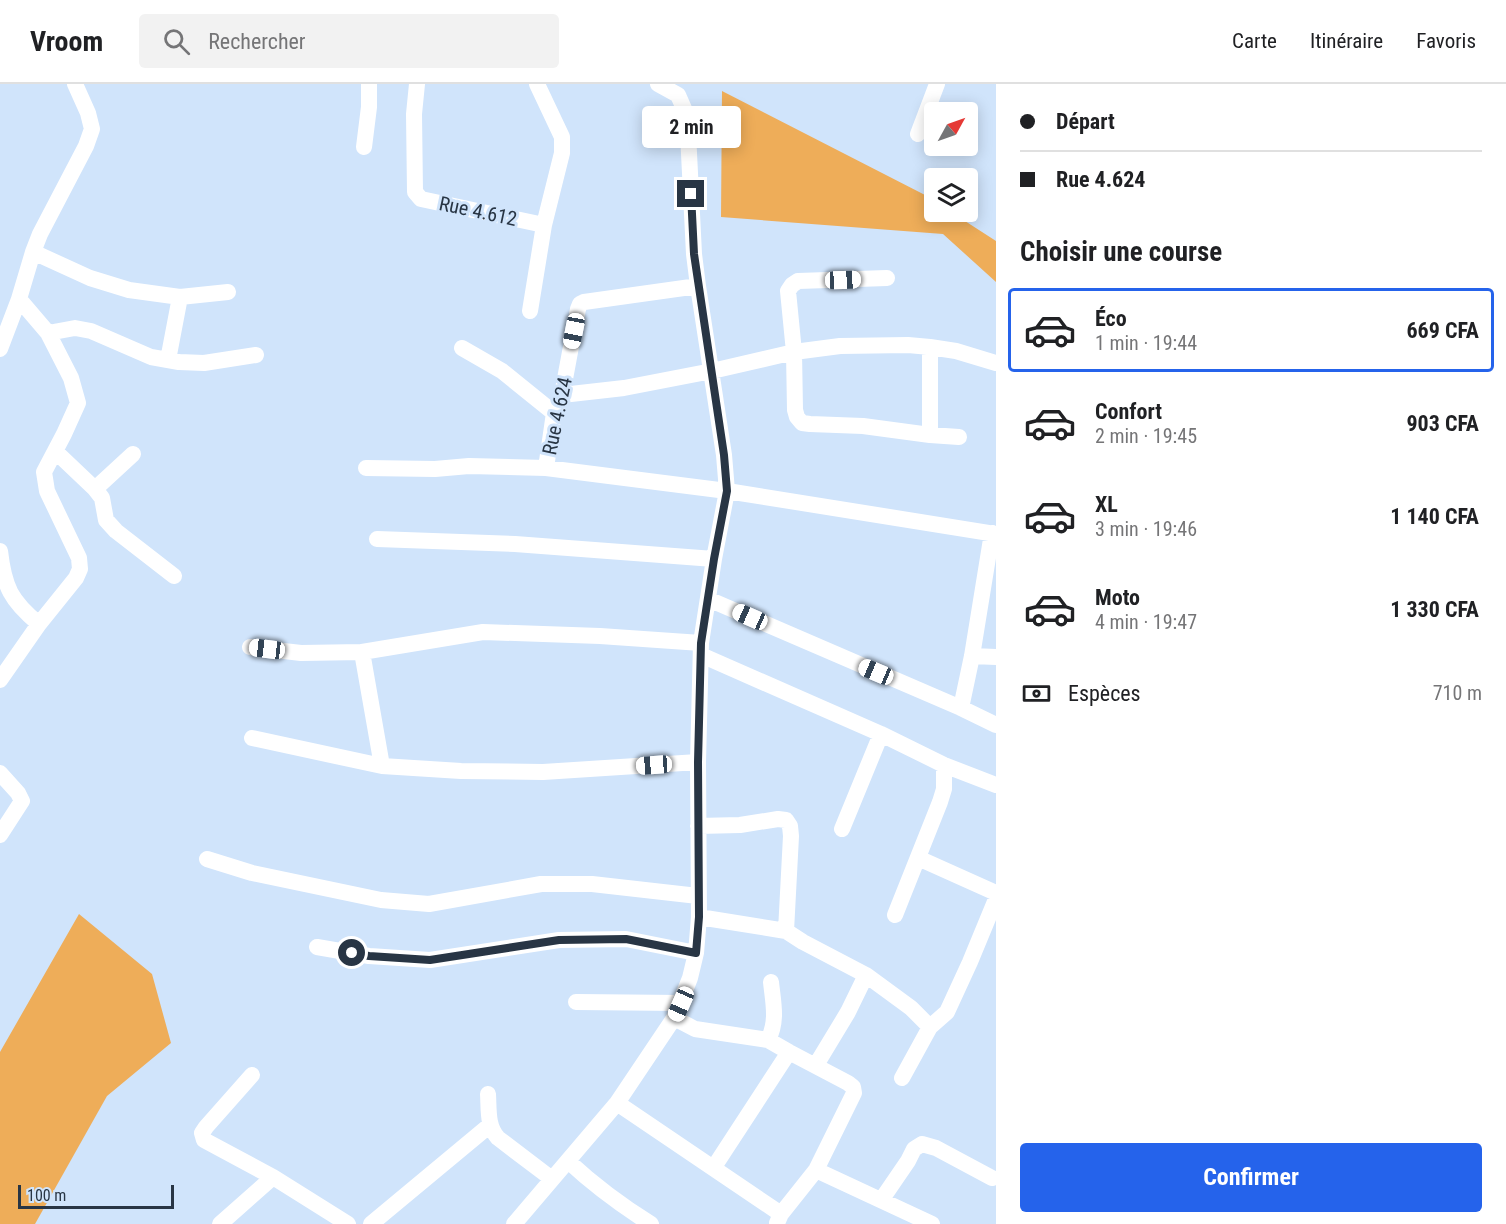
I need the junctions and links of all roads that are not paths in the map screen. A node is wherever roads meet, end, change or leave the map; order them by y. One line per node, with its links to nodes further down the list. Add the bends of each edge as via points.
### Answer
1 (75, 84): 10 (street, via 92,129)
2 (369, 84): 8 (street)
3 (417, 84): 9 (street, Rue 4.612, via 417,196)
4 (537, 84): 9 (street, via 562,137 562,153)
5 (657, 84): 12 (street, via 678,95 685,111)
6 (937, 84): 7 (street)
7 (918, 134)
8 (364, 147)
9 (544, 225): 16 (street)
10 (33, 252): 14 (street, via 90,278 129,290); 15 (street)
11 (887, 278): 21 (street, via 798,281 792,285 788,291)
12 (698, 286): 25 (street); 26 (street, Rue 4.624, via 580,304)
13 (228, 292): 14 (street)
14 (180, 297): 23 (street)
15 (19, 299): 17 (street); 19 (street)
16 (530, 311)
17 (48, 333): 23 (street, via 75,328 91,331 151,357); 30 (street, via 71,378 78,404)
18 (930, 347): 21 (street, via 840,346); 24 (street); 28 (street)
19 (0, 348)
20 (462, 348): 27 (street, via 502,371)
21 (794, 352): 25 (street); 28 (street, via 795,410 802,423)
22 (256, 355): 23 (street, via 204,363)
23 (168, 360)
24 (996, 363)
25 (712, 371): 26 (street); 35 (street)
26 (561, 395): 27 (street, Rue 4.624)
27 (554, 413): 33 (street, Rue 4.624)
28 (930, 435): 29 (street)
29 (959, 437)
30 (55, 451): 34 (street); 42 (street, via 44,472 46,491 79,558 80,569)
31 (133, 454): 34 (street)
32 (366, 468): 33 (street)
33 (546, 468): 35 (street, Rue 4.624)
34 (95, 489): 40 (street, via 102,498 106,520)
35 (727, 491): 36 (street, Rue 4.624); 39 (street)
36 (994, 533): 46 (street)
37 (376, 538): 39 (street)
38 (0, 551): 42 (street, via 2,573 10,594)
39 (714, 559): 41 (street)
40 (174, 576)
41 (708, 598): 44 (street); 49 (street)
42 (39, 624): 48 (street)
43 (250, 647): 45 (street, via 301,653)
44 (701, 649): 45 (street, via 588,636 483,632); 51 (street); 53 (street)
45 (362, 652): 55 (street)
46 (972, 656): 47 (street); 49 (street)
47 (996, 657)
48 (0, 680)
49 (961, 708): 50 (street)
50 (996, 725)
51 (881, 734): 54 (street); 59 (street)
52 (252, 738): 55 (street)
53 (698, 762): 55 (street, via 543,772); 58 (street)
54 (944, 765): 57 (street); 61 (street, via 944,789)
55 (382, 766)
56 (0, 773): 60 (street, via 22,801)
57 (996, 785)
58 (698, 826): 64 (street); 68 (street, via 786,820 791,836)
59 (842, 830)
60 (0, 836)
61 (918, 858): 63 (street); 66 (street)
62 (207, 860): 64 (street, via 381,900 429,904 541,884 592,884)
63 (996, 893)
64 (698, 896): 67 (street)
65 (996, 899): 75 (street, via 947,1012)
66 (895, 915)
67 (699, 917): 68 (street); 70 (street)
68 (786, 931): 71 (street)
69 (318, 947): 70 (street, via 369,956 430,960 559,940 626,939)
70 (696, 953): 74 (street)
71 (866, 975): 75 (street); 78 (street)
72 (771, 982): 76 (street, via 775,1017)
73 (576, 1002): 74 (street)
74 (678, 1011): 76 (street, via 695,1029); 82 (street)
75 (930, 1027): 80 (street)
76 (768, 1040): 77 (street)
77 (789, 1052): 78 (street); 85 (street)
78 (816, 1065): 86 (street, via 848,1083 854,1093)
79 (252, 1075): 87 (street, via 202,1133 204,1140)
80 (902, 1078)
81 (488, 1094): 83 (street)
82 (617, 1103): 84 (street); 85 (street)
83 (490, 1125): 89 (street, via 498,1138); 94 (street)
84 (568, 1161): 89 (street); 96 (street, via 593,1185)
85 (714, 1167): 91 (street)
86 (816, 1170): 90 (street); 91 (street)
87 (273, 1177): 92 (street); 93 (street)
88 (992, 1178): 90 (street, via 922,1144 914,1149)
89 (552, 1179): 95 (street)
90 (882, 1199): 97 (street)
91 (779, 1219)
92 (220, 1224)
93 (348, 1224)
94 (371, 1224)
95 (514, 1224)
96 (651, 1224)
97 (932, 1224)

